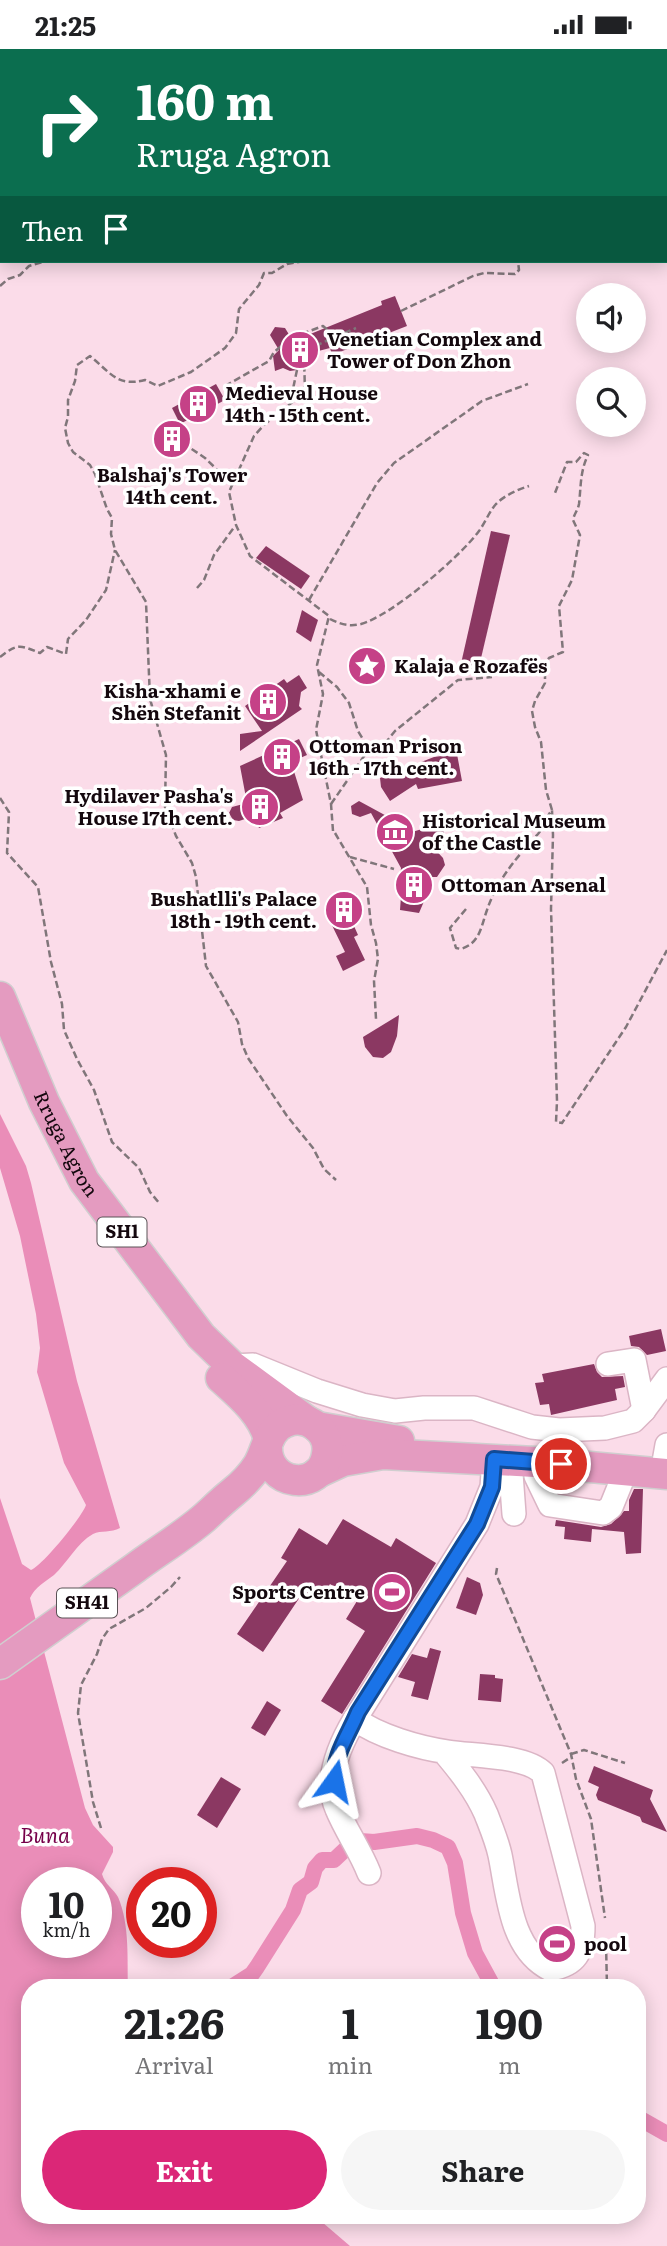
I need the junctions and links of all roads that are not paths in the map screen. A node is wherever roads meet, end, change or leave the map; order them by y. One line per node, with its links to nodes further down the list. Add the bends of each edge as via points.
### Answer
1 (0, 997): 4 (main road, Rruga Agron / SH1, via 44,1102 84,1181 201,1336)
2 (0, 1045): 8 (main road, Rruga Agron / SH1, via 72,1196 183,1338 257,1414)
3 (608, 1364): 6 (lane, via 634,1360)
4 (232, 1366): 6 (lane, via 253,1365 362,1405 396,1411 474,1408 545,1429 605,1428 633,1421); 7 (main road, Rruga Agron / SH1)
5 (667, 1379): 6 (lane)
6 (644, 1410)
7 (312, 1424): 8 (main road, via 287,1421); 10 (main road, Rruga Agron / SH1, via 405,1442); 12 (main road, via 324,1436 328,1453 324,1464)
8 (268, 1442): 12 (main road, via 268,1459 276,1472); 14 (main road, SH41, via 252,1472)
9 (513, 1461): 11 (main road, Rruga Agron / SH1); 11 (lane, via 536,1476 550,1505 603,1513 611,1507); 12 (main road, Rruga Agron / SH1, via 383,1454 343,1461); 13 (lane); 16 (lane, via 492,1487 477,1524)
10 (665, 1462): 11 (main road, Rruga Agron / SH1)
11 (626, 1470)
12 (303, 1476): 14 (main road, SH41, via 254,1491 225,1511)
13 (514, 1514)
14 (204, 1518): 15 (main road, SH41)
15 (0, 1664)
16 (355, 1720): 17 (lane, via 377,1733); 18 (lane, via 334,1766 333,1796)
17 (443, 1752): 17 (lane, via 473,1789 485,1814 527,1950 550,1969 570,1963 583,1942 583,1926 543,1773 515,1761)
18 (369, 1873)

